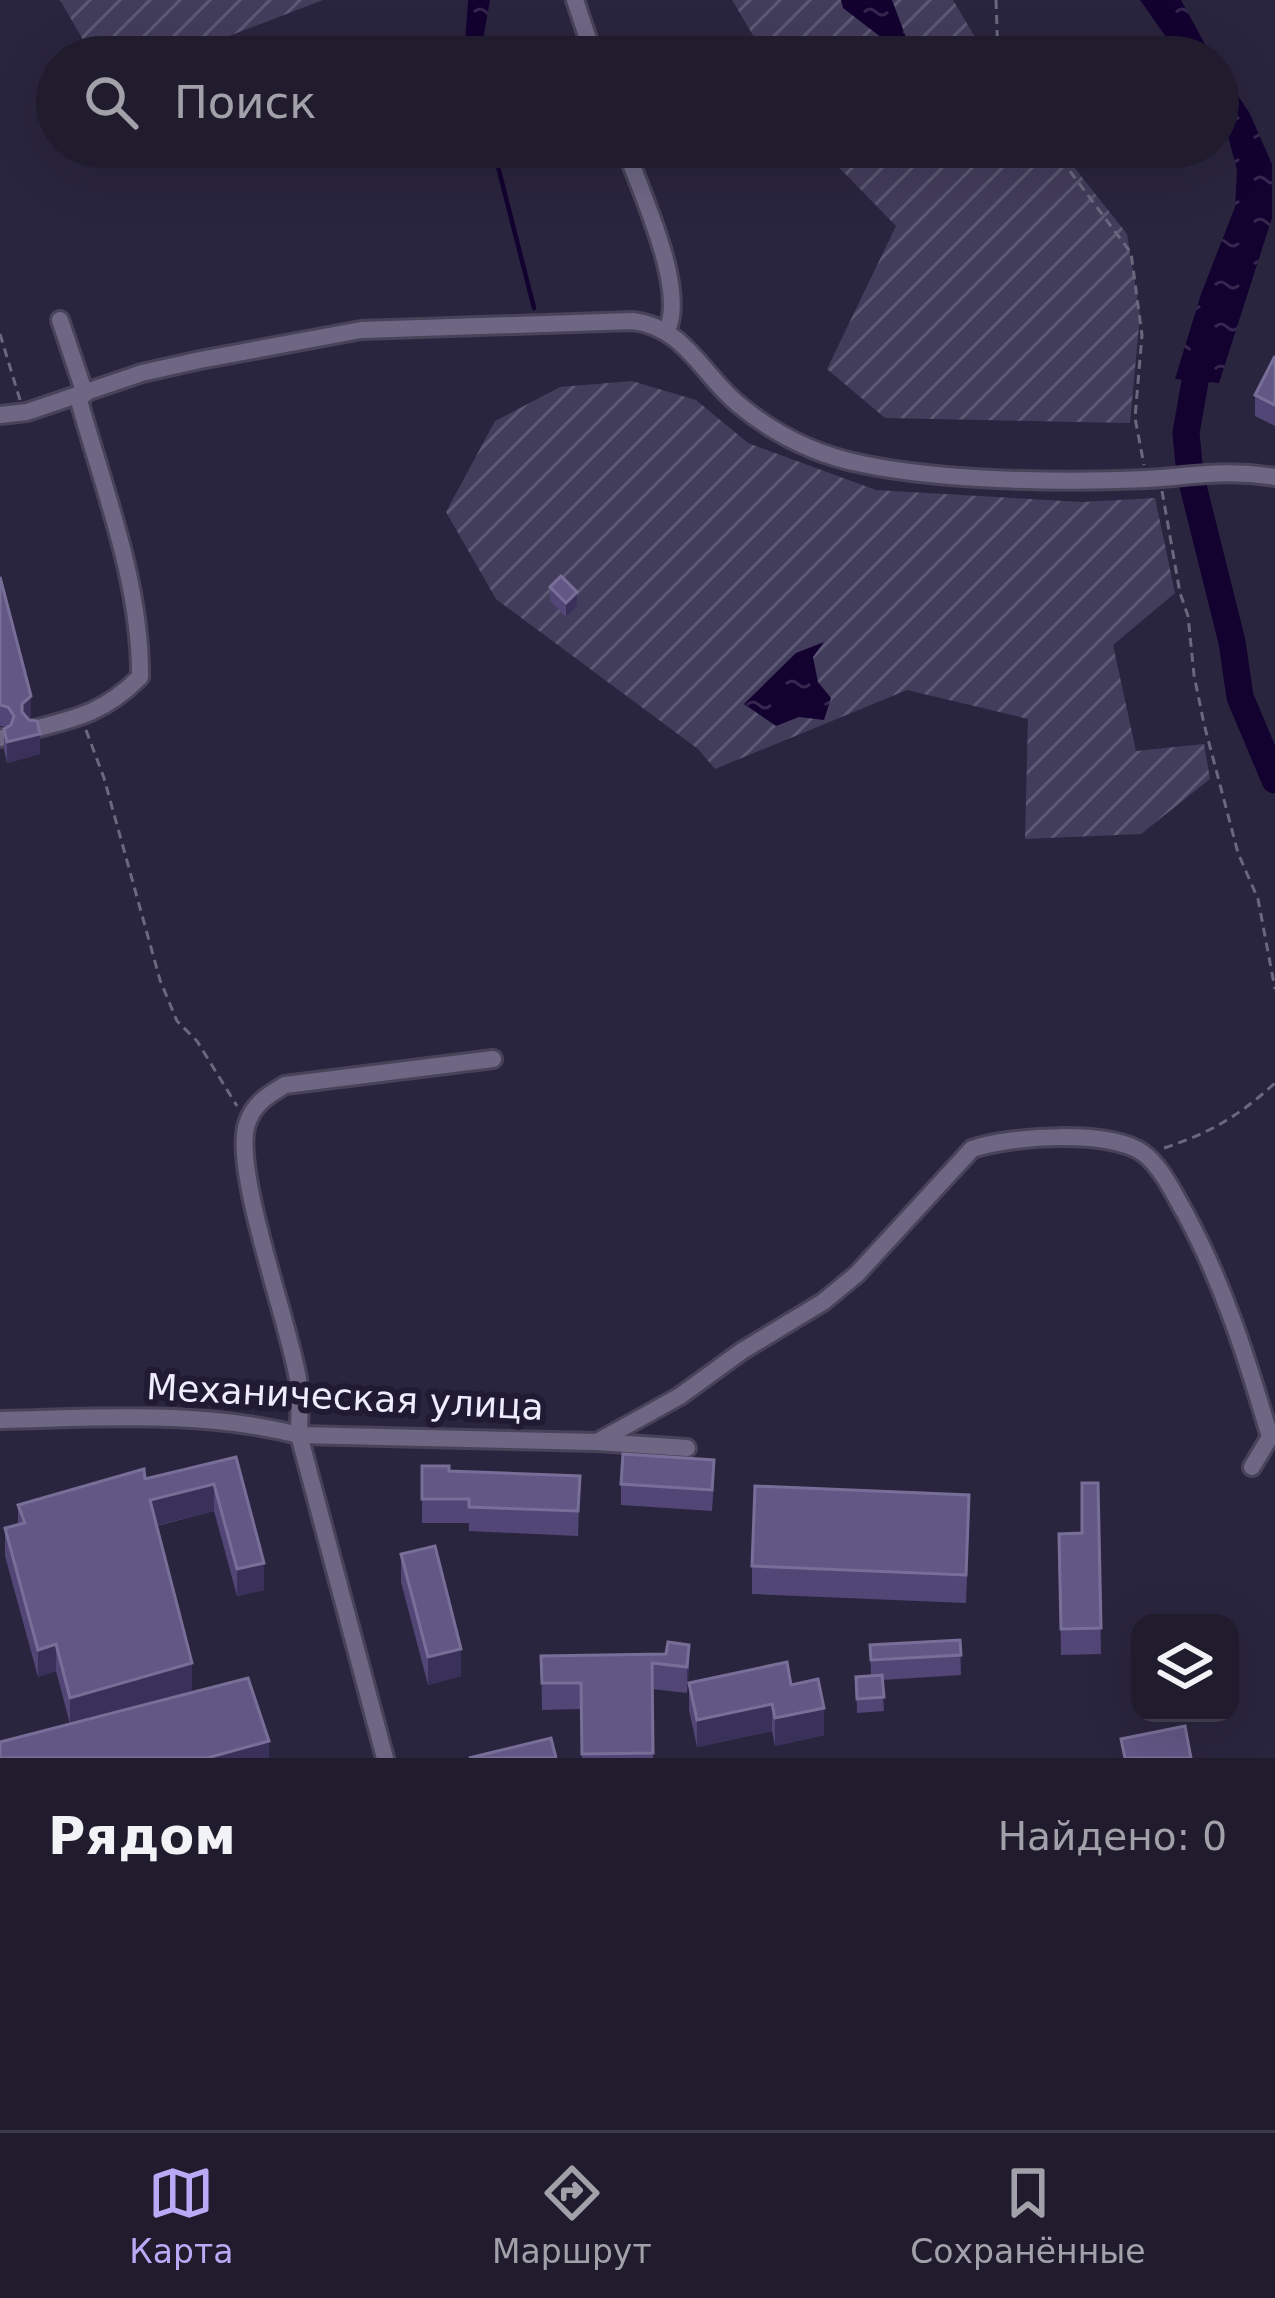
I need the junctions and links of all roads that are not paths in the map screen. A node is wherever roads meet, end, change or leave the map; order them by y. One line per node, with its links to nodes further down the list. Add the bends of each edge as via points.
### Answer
1 (575, 0): 2 (street)
2 (588, 36)
3 (632, 168): 5 (street, via 670,282)
4 (60, 320): 6 (street)
5 (667, 330): 6 (street, via 633,321 361,330 200,359); 8 (street, via 769,428 861,464 1040,479 1233,470)
6 (82, 395): 7 (street); 9 (street, via 133,598 140,677 115,702)
7 (0, 415)
8 (1275, 477)
9 (34, 730)
10 (493, 1060): 12 (street, via 285,1085 252,1111 245,1165 298,1382)
11 (0, 1420): 12 (street, Механическая улица, via 191,1417)
12 (299, 1435): 13 (street, Механическая улица); 16 (street)
13 (597, 1442): 14 (street, Механическая улица); 15 (street, via 823,1302 972,1150 996,1141 1112,1139 1145,1154 1171,1189 1237,1323 1270,1437)
14 (687, 1448)
15 (1252, 1467)
16 (385, 1758)

